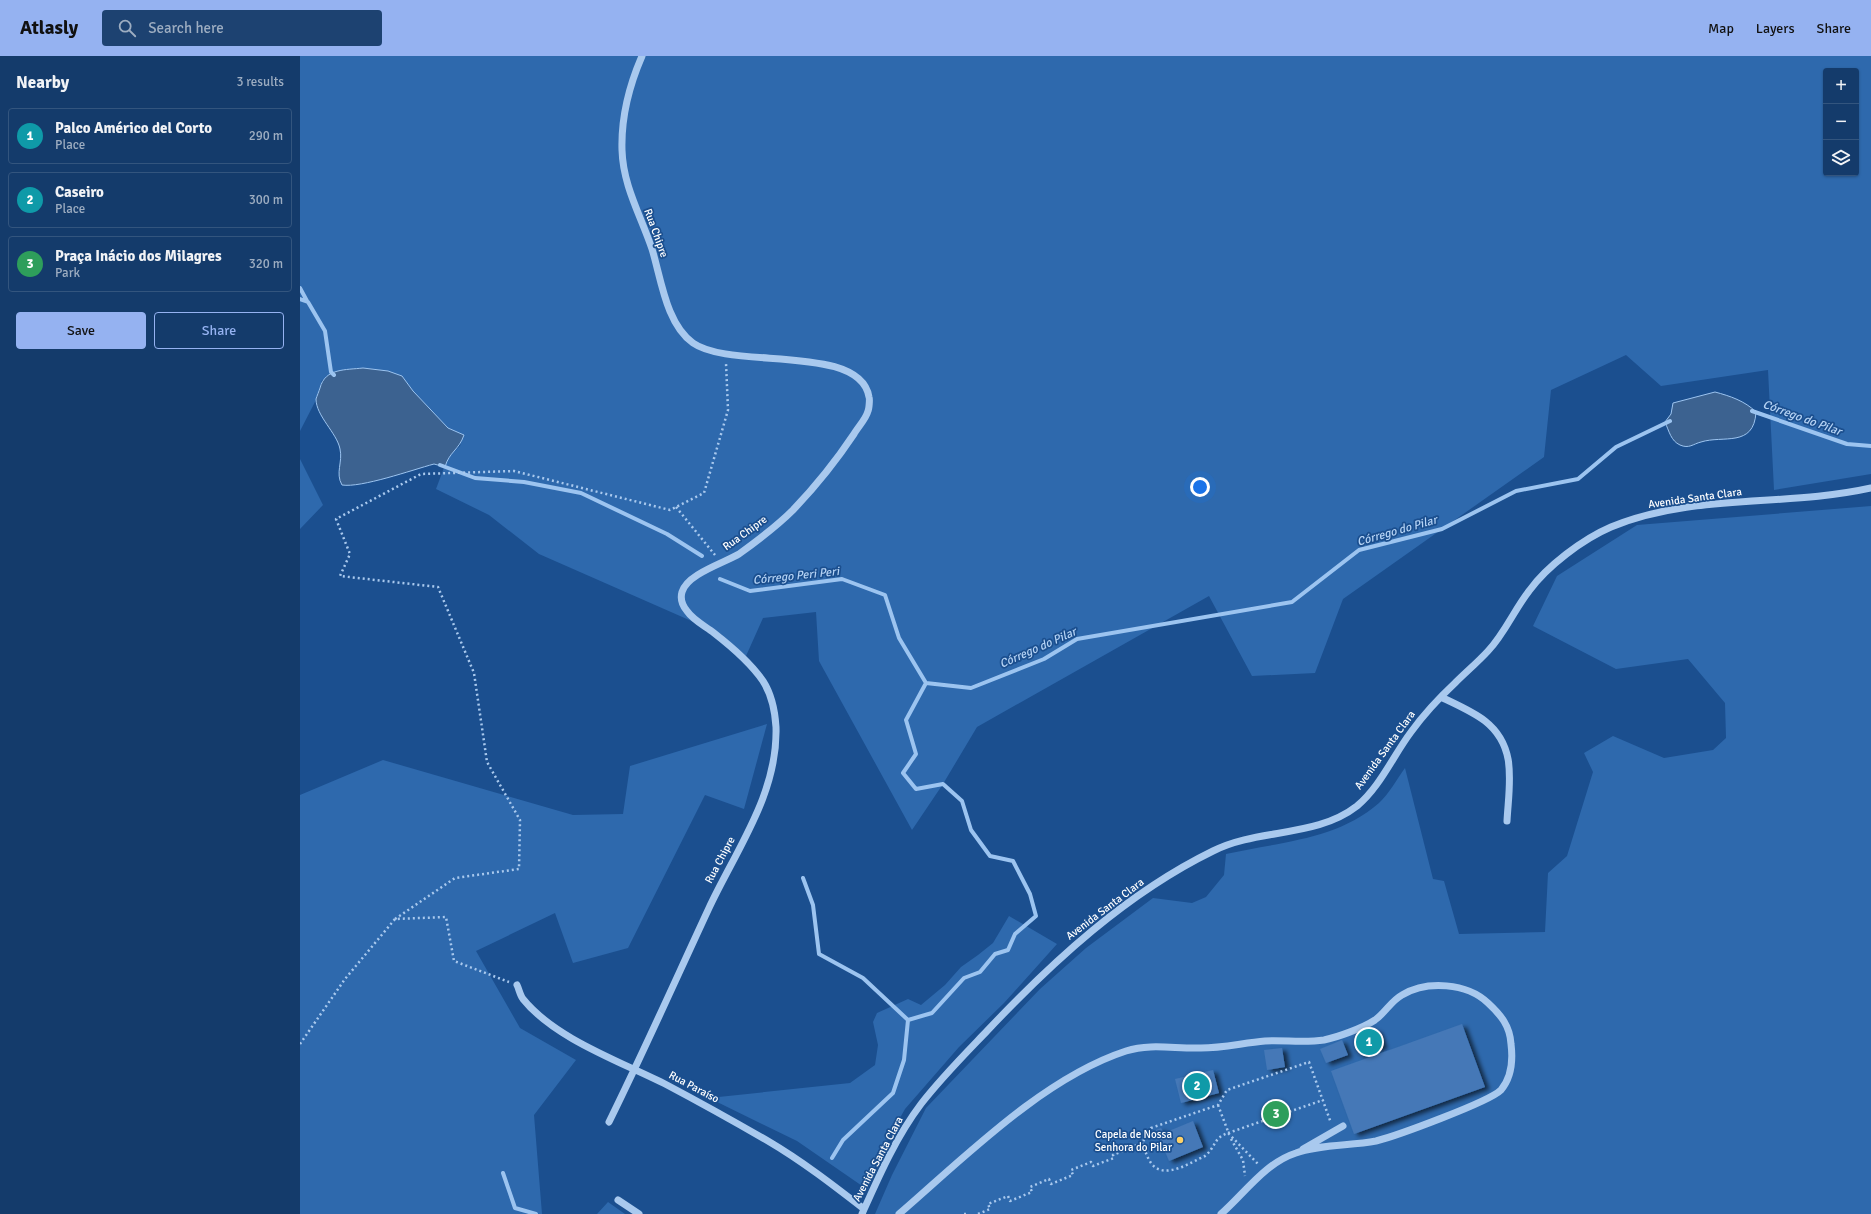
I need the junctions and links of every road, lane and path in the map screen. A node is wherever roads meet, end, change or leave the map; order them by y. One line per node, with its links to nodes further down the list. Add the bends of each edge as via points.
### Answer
1 (642, 56): 2 (street, Rua Chipre, via 632,78 622,124 622,153 630,193 652,249 666,299 683,336 696,346)
2 (725, 354): 4 (path, via 728,410 704,493); 5 (street, Rua Chipre, via 802,360 845,370 862,381 870,398 868,411 856,431 792,512)
3 (1871, 488): 6 (street, Avenida Santa Clara, via 1826,496 1652,513 1609,528 1565,555 1543,573 1527,593 1501,636)
4 (676, 507): 5 (path); 8 (path, via 670,510 514,471 421,474 336,518 350,554 340,576 438,587 474,673 487,762 520,820 519,869 455,878)
5 (722, 563): 11 (street, Rua Chipre, via 702,573 685,586 681,599 691,616 728,644 752,667 765,684 773,702 776,724 774,758 765,794 754,821 714,897)
6 (1441, 697): 7 (street, via 1484,720 1498,733 1507,750 1510,770); 23 (street, Avenida Santa Clara, via 1411,732 1374,788 1356,806 1333,819 1301,830 1233,842 1214,850 1149,889 1080,940 1028,988 946,1074 920,1106 902,1134)
7 (1507, 821)
8 (396, 919): 9 (path, via 446,917 454,961); 10 (path, via 345,979)
9 (517, 985): 11 (street, Rua Paraíso, via 521,998 546,1020 595,1050)
10 (300, 1044)
11 (635, 1069): 14 (street, Rua Chipre); 23 (street, Rua Paraíso, via 770,1142 805,1164)
12 (1323, 1100): 13 (path, via 1309,1062 1227,1090); 16 (path); 17 (path)
13 (1218, 1105): 17 (path); 18 (path, via 1151,1128)
14 (609, 1122)
15 (1343, 1126): 16 (street)
16 (1334, 1132): 19 (street)
17 (1228, 1133): 18 (path, via 1217,1138 1205,1156 1170,1171 1163,1171 1152,1165); 20 (path); 21 (path, via 1240,1153 1245,1168)
18 (1142, 1143): 28 (path, via 1093,1166 1091,1162 1071,1170 1073,1175 1051,1184 1049,1179 1030,1187 1032,1192 1010,1200 1008,1196 988,1204 990,1209)
19 (1296, 1153): 20 (street); 25 (street, via 1376,1141 1491,1098 1505,1084 1512,1063 1510,1033 1501,1015 1484,999 1472,993 1456,987 1437,985 1413,989 1403,994 1368,1024 1327,1039 1262,1041 1214,1048 1150,1046 1125,1051 1095,1063 1042,1095)
20 (1265, 1172): 21 (street)
21 (1243, 1193): 29 (street)
22 (618, 1200): 24 (street)
23 (863, 1212)
24 (639, 1214)
25 (899, 1214)
26 (964, 1214): 27 (path)
27 (967, 1214)
28 (978, 1214)
29 (1221, 1214)

